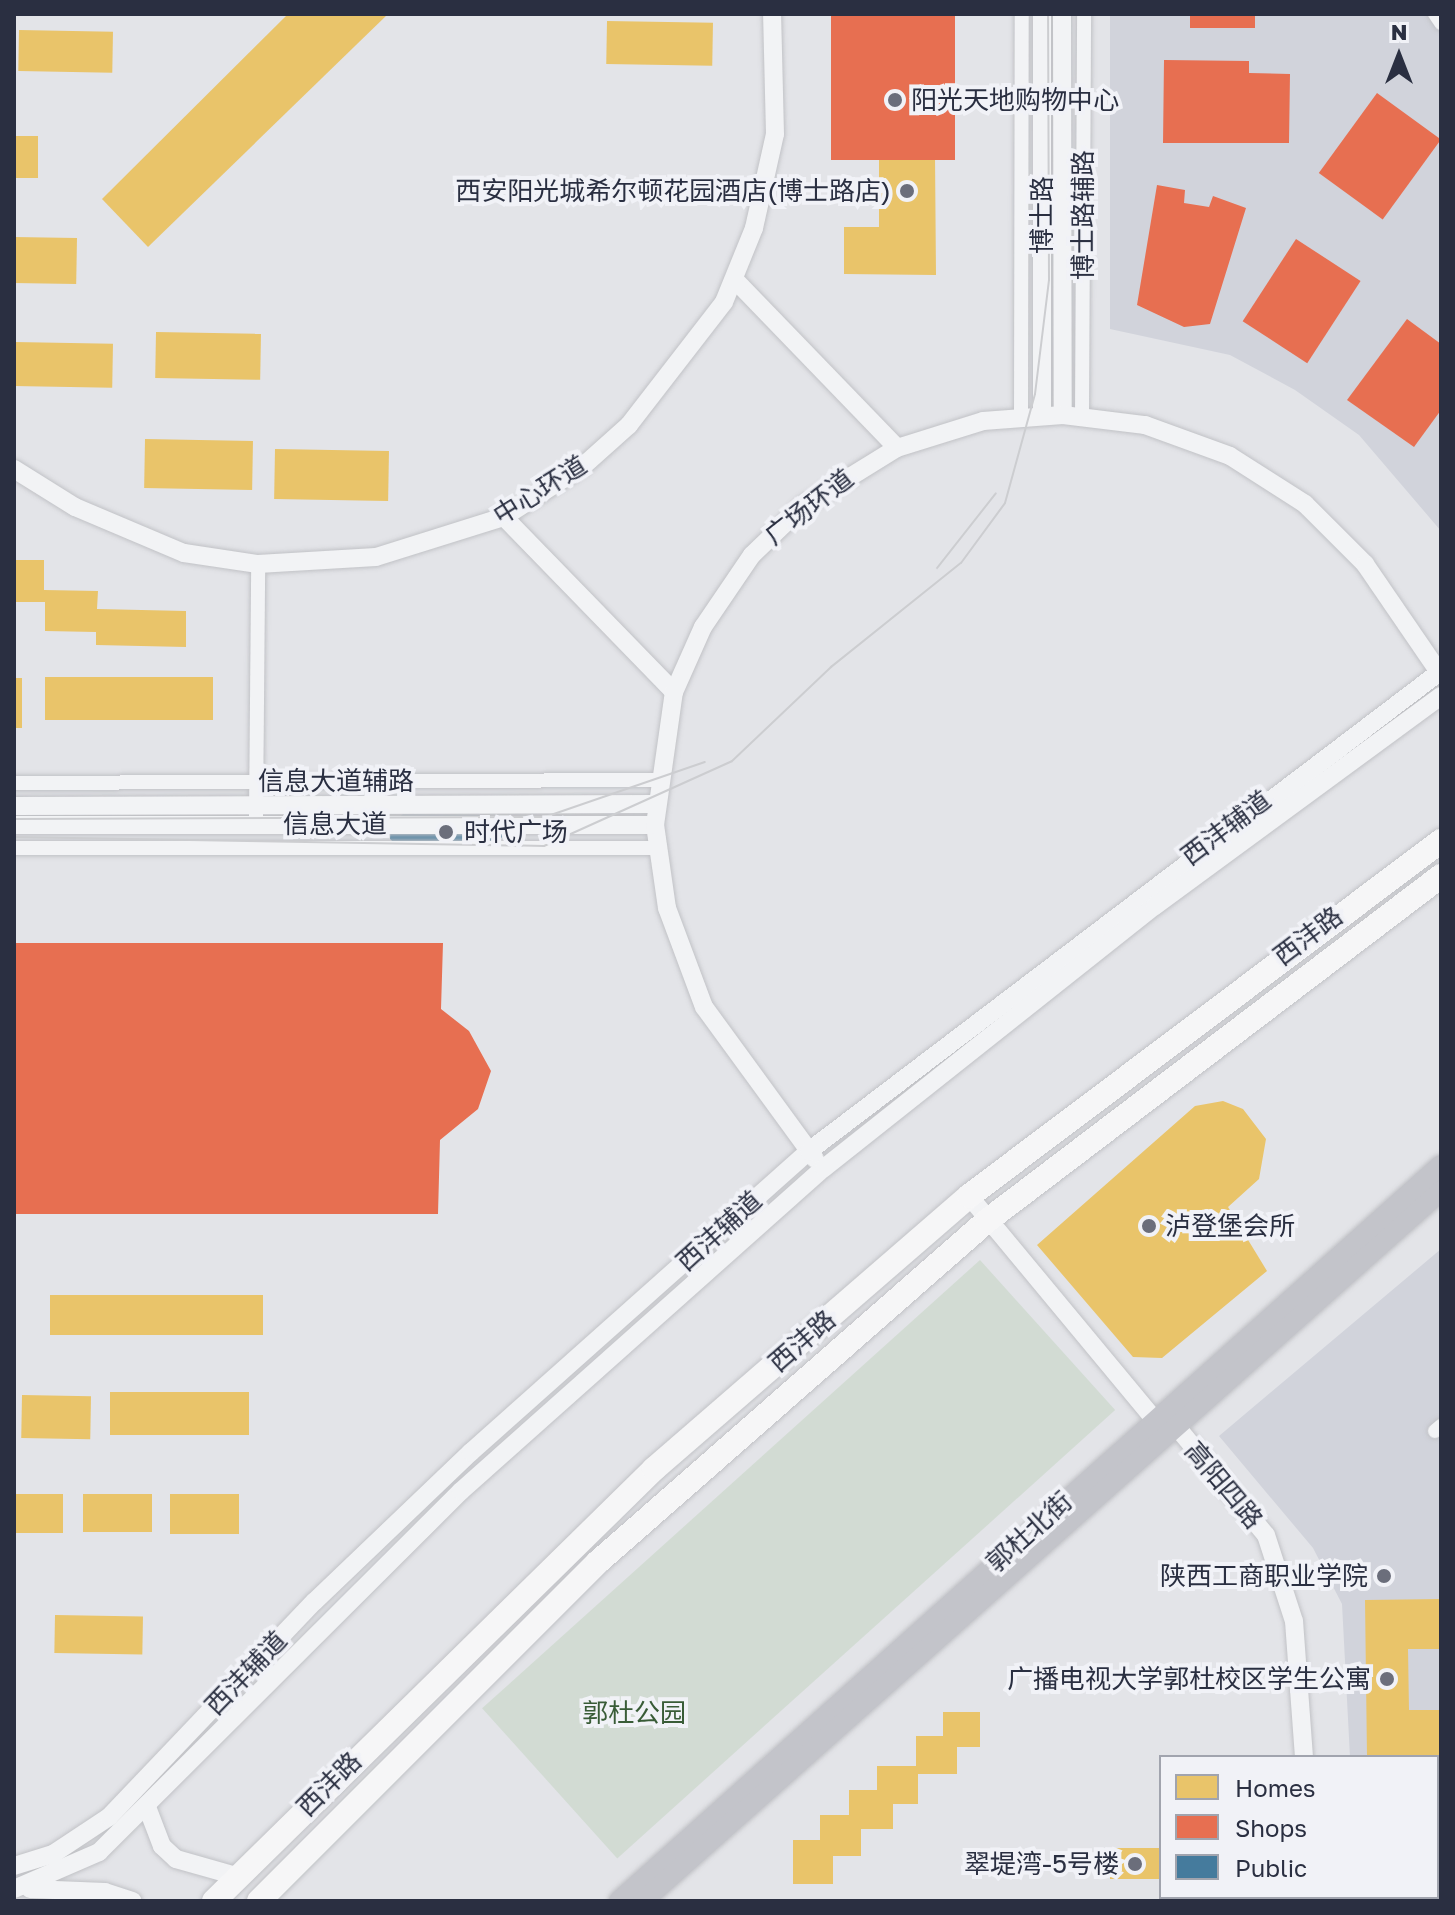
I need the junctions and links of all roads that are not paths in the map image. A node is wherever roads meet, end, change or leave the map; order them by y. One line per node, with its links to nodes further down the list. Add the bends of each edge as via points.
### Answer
1 (772, 14): 8 (street, 中心环道, via 775,134)
2 (1022, 14): 11 (street)
3 (1042, 14): 9 (street, 博士路)
4 (1062, 14): 10 (street, 博士路)
5 (1084, 14): 10 (street, 博士路辅路)
6 (1435, 14): 7 (street)
7 (1441, 23)
8 (735, 280): 12 (street); 14 (street, 中心环道, via 698,341 629,425 582,467)
9 (1042, 415): 10 (street, 广场环道); 11 (street, 广场环道)
10 (1073, 415): 16 (street, 广场环道, via 1189,439 1258,471 1305,504 1365,564)
11 (1021, 416): 12 (street, 广场环道)
12 (897, 448): 17 (street, 广场环道, via 831,485 773,531 703,627)
13 (14, 469): 15 (street, 中心环道, via 75,507 184,553)
14 (504, 517): 15 (street, 中心环道, via 376,557); 17 (street)
15 (258, 564): 20 (street)
16 (1440, 673): 31 (street, 西沣辅道)
17 (674, 692): 19 (street, 广场环道)
18 (1441, 696): 32 (street, 西沣辅道, via 1155,906)
19 (658, 780): 20 (street, 信息大道辅路); 22 (street, 广场环道)
20 (256, 782): 21 (street, 信息大道辅路); 24 (street)
21 (14, 783)
22 (655, 804): 24 (street, 信息大道); 26 (street, 广场环道)
23 (14, 806): 24 (street, 信息大道)
24 (256, 815): 25 (street, 信息大道); 26 (street, 信息大道)
25 (14, 825)
26 (655, 825): 29 (street, 广场环道)
27 (1441, 841): 34 (highway, 西沣路)
28 (14, 848): 29 (street)
29 (657, 848): 31 (street, 广场环道, via 679,948 704,1007)
30 (1441, 876): 35 (highway, 西沣路)
31 (809, 1151): 32 (street, 广场环道); 40 (street, 西沣辅道, via 471,1452 314,1602 109,1817 53,1854)
32 (824, 1168): 39 (street, 西沣辅道, via 461,1491)
33 (1438, 1184): 36 (main road, 郭杜北街); 37 (main road, 郭杜北街)
34 (969, 1196): 35 (street); 41 (highway, 西沣路, via 654,1469)
35 (988, 1220): 36 (street); 45 (highway, 西沣路, via 598,1562)
36 (1155, 1420): 37 (street, 高阳四路); 46 (main road, 郭杜北街)
37 (1176, 1426): 38 (street, 高阳四路, via 1266,1535 1285,1578); 47 (main road, 郭杜北街)
38 (1304, 1755)
39 (147, 1807): 41 (street, via 162,1846 176,1859); 42 (street, 西沣辅道, via 99,1852)
40 (14, 1866)
41 (236, 1876): 44 (highway, 西沣路)
42 (15, 1889): 43 (street, via 105,1892)
43 (133, 1901)
44 (214, 1901)
45 (259, 1901)
46 (619, 1901)
47 (643, 1901)

